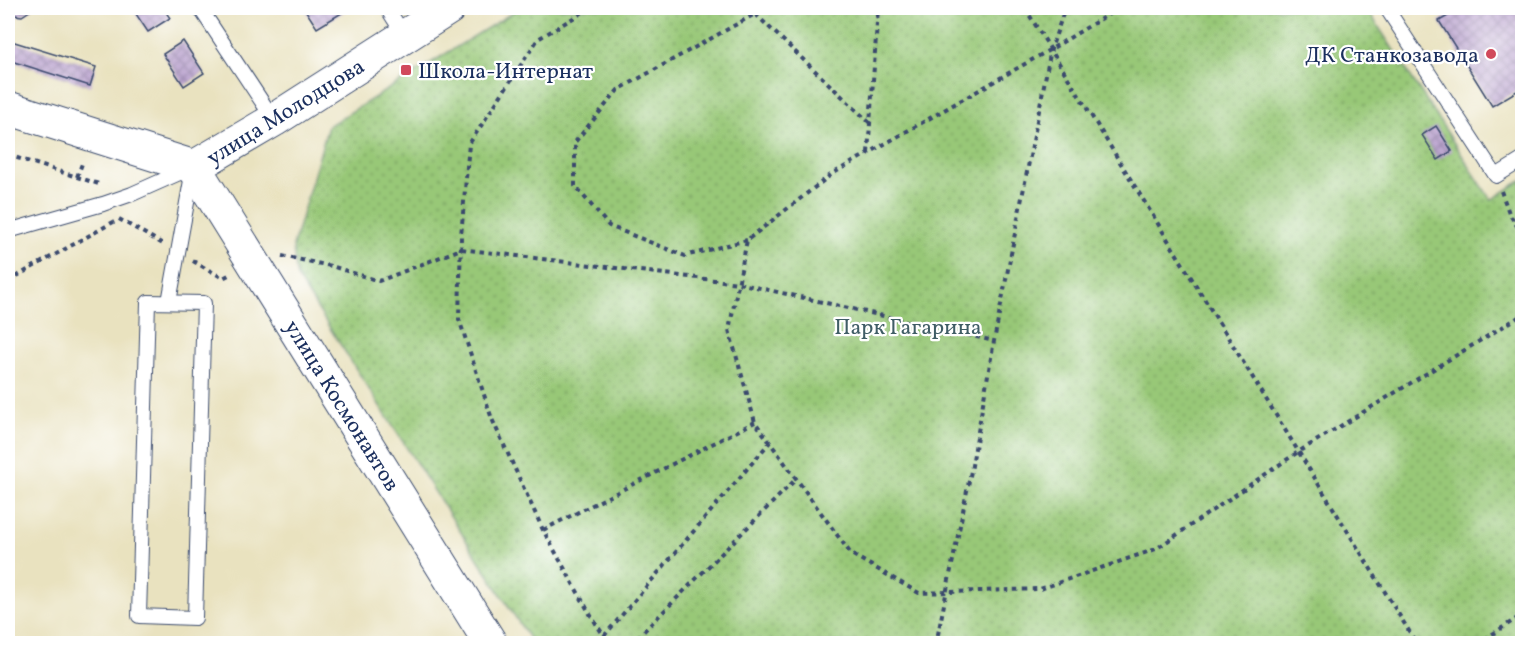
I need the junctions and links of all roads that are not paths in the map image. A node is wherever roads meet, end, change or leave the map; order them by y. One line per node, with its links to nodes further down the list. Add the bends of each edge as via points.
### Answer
1 (200, 8): 7 (lane)
2 (387, 8): 5 (lane)
3 (449, 8): 5 (street, улица Молодцова)
4 (1396, 8): 8 (lane, via 1389,12 1496,176)
5 (404, 35): 7 (street, улица Молодцова)
6 (8, 108): 9 (street, улица Молодцова)
7 (274, 120): 9 (street, улица Молодцова)
8 (1522, 160)
9 (194, 167): 10 (lane, via 104,204); 11 (lane); 12 (street, улица Космонавтов)
10 (8, 231)
11 (170, 303): 11 (lane, via 204,303 195,618 139,616 148,302)
12 (491, 644)

